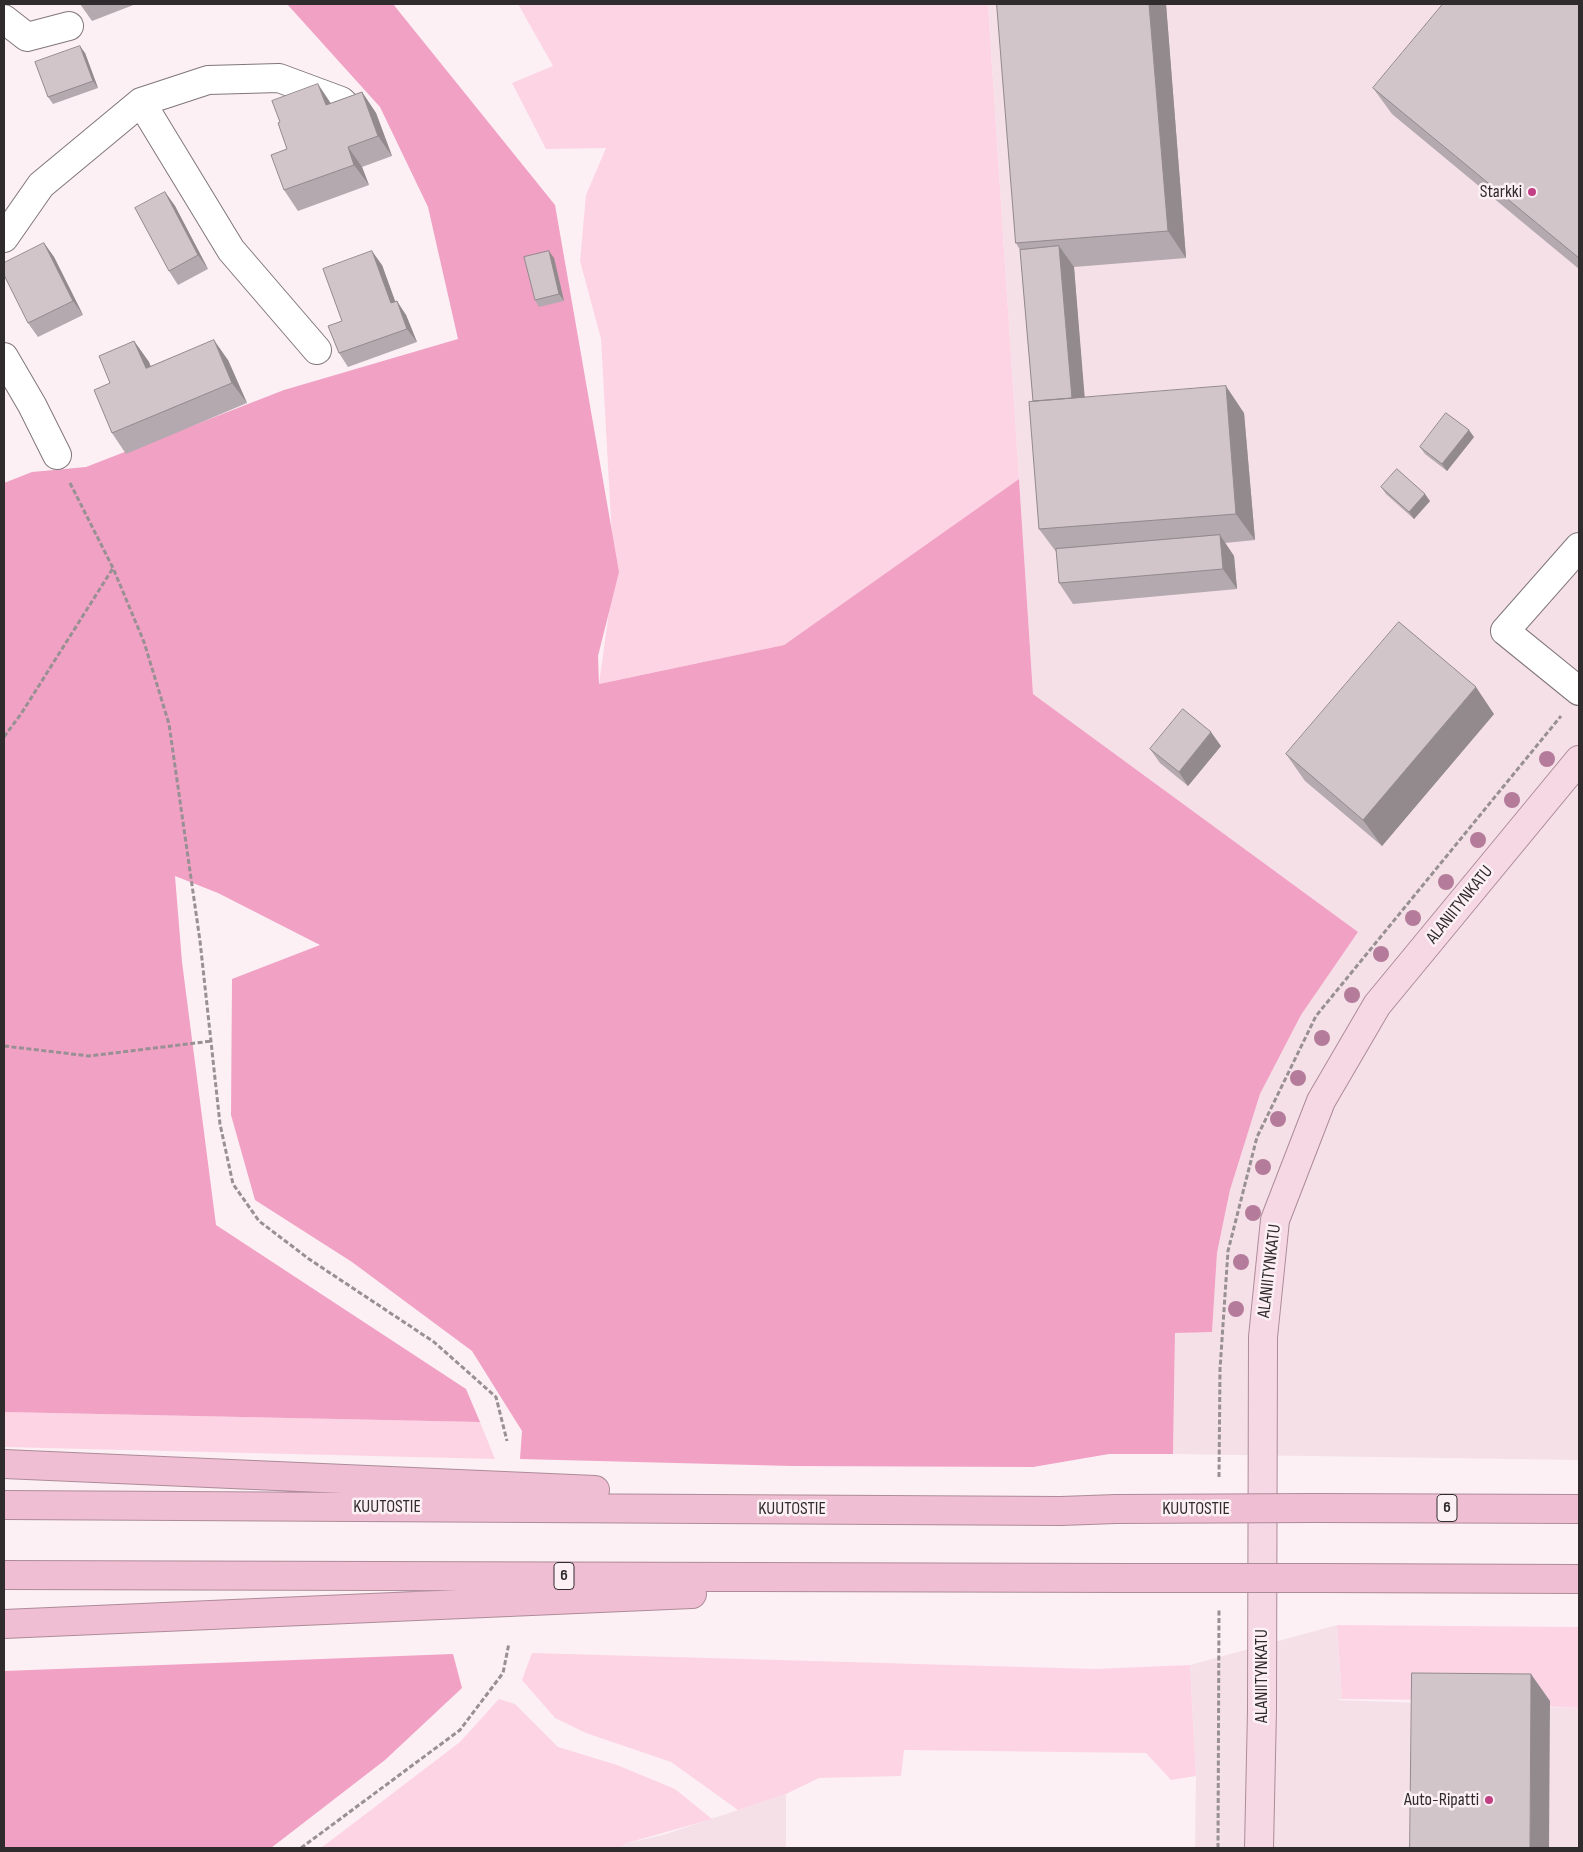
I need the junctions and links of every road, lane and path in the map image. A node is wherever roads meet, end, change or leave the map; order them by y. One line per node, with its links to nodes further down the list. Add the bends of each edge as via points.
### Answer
1 (4, 18): 2 (street, via 27,37)
2 (69, 26)
3 (141, 102): 4 (street, via 208,80 279,78 341,101); 5 (street, via 41,185); 6 (street, via 231,250)
4 (357, 116)
5 (4, 238)
6 (317, 350)
7 (4, 358): 8 (street)
8 (56, 455): 10 (path)
9 (1579, 547): 11 (street, via 1505,632)
10 (113, 568): 12 (path); 14 (path, via 144,642 169,724)
11 (1579, 691)
12 (4, 737)
13 (1579, 760): 27 (main road, ALANIITYNKATU, via 1377,1005 1321,1102 1275,1220 1263,1337)
14 (212, 1041): 15 (path, via 88,1056); 16 (path, via 220,1124 233,1184 259,1221 434,1342 496,1397)
15 (4, 1046)
16 (507, 1441)
17 (4, 1464): 20 (highway)
18 (4, 1504): 20 (highway, KUUTOSTIE / 6)
19 (1579, 1509): 20 (highway, KUUTOSTIE / 6, bridge)
20 (1061, 1511)
21 (4, 1575): 22 (highway, 6)
22 (1064, 1578): 23 (highway, 6, bridge); 24 (highway)
23 (1579, 1579)
24 (4, 1624)
25 (509, 1643): 26 (path, via 503,1673 460,1730)
26 (301, 1848)
27 (1259, 1848)

